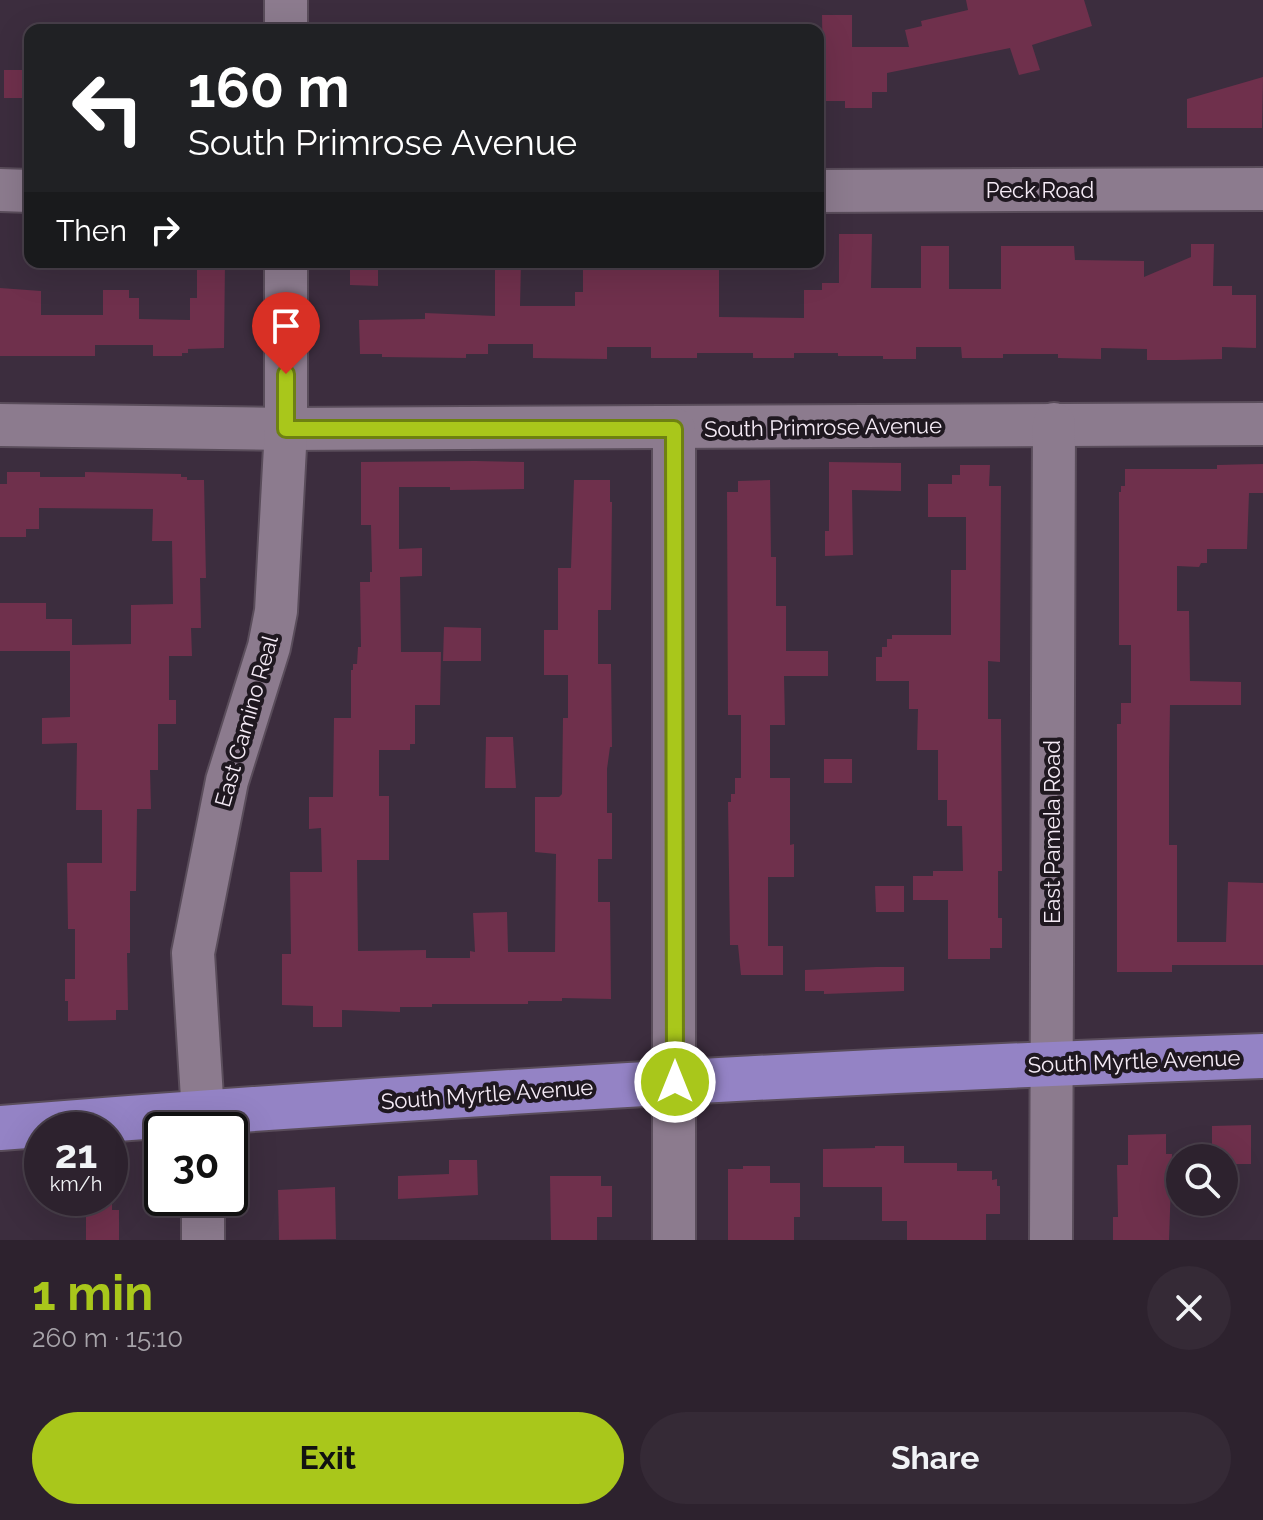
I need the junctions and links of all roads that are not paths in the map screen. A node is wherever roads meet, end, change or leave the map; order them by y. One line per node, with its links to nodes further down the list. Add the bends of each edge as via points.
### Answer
1 (286, 0): 2 (street)
2 (286, 24)
3 (1263, 189): 6 (street, Peck Road)
4 (0, 190): 5 (street)
5 (24, 191)
6 (824, 191)
7 (286, 268): 11 (street, East Camino Real)
8 (1054, 424): 9 (street, South Primrose Avenue); 12 (street, South Primrose Avenue); 14 (street, East Pamela Road)
9 (1263, 424)
10 (0, 425): 11 (street, South Primrose Avenue)
11 (286, 429): 12 (street, South Primrose Avenue); 16 (street, East Camino Real, via 276,611 227,781 193,953)
12 (674, 429): 15 (street)
13 (1263, 1056): 14 (main road, South Myrtle Avenue)
14 (1051, 1063): 15 (main road, South Myrtle Avenue); 23 (street, East Pamela Road)
15 (675, 1082): 17 (main road, South Myrtle Avenue); 22 (street)
16 (203, 1112)
17 (248, 1117)
18 (144, 1123): 19 (main road, South Myrtle Avenue)
19 (0, 1128)
20 (203, 1216): 21 (street)
21 (203, 1240)
22 (674, 1240)
23 (1051, 1240)

